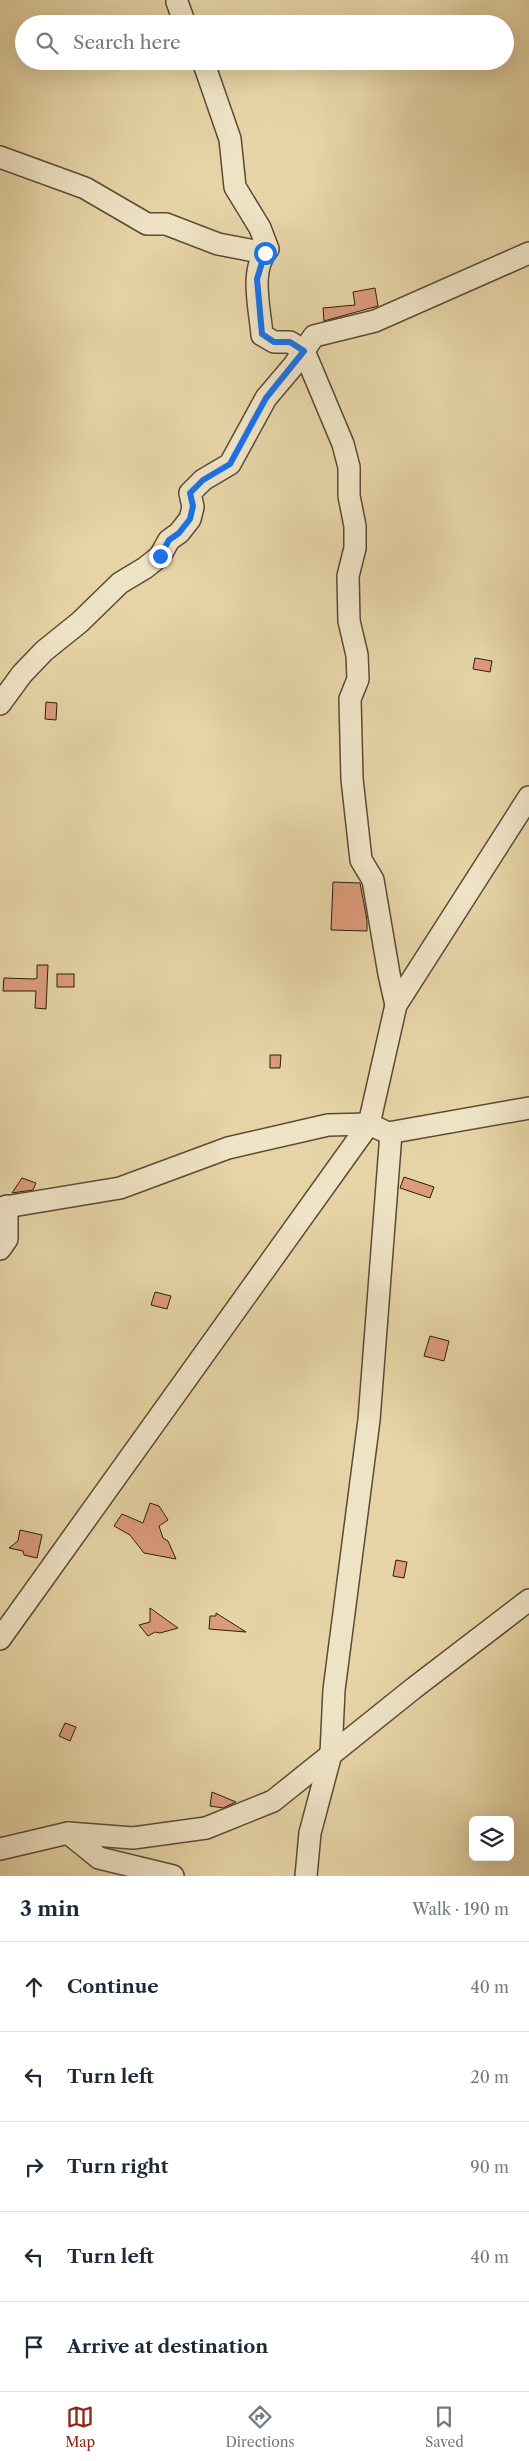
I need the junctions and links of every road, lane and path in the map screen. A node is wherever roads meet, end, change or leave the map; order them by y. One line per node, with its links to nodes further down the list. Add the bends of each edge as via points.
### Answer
1 (177, 2): 2 (street)
2 (182, 15)
3 (206, 70): 5 (street, via 230,139 234,187 260,228 268,249)
4 (0, 157): 5 (street, via 85,188 147,224 166,224 218,244)
5 (265, 253): 7 (street, via 257,279 262,334 274,342 290,342)
6 (529, 254): 7 (street, via 375,320 314,336)
7 (304, 351): 8 (street, via 266,398 230,464 203,480 190,493 193,506 190,519 169,540 160,556 120,583 44,651); 10 (street, via 343,444 349,467 349,496 355,526 355,548 348,576 349,621 357,655 358,679 350,699 352,779 361,860 373,880)
8 (0, 704)
9 (529, 797): 10 (street)
10 (396, 1005): 12 (street)
11 (529, 1108): 13 (street)
12 (369, 1124): 13 (street); 14 (street, via 328,1124 228,1148 120,1188); 17 (street)
13 (391, 1133): 18 (street, via 369,1420 334,1690)
14 (2, 1207): 15 (street, via 6,1239)
15 (0, 1249)
16 (529, 1600): 18 (street)
17 (0, 1639)
18 (331, 1754): 19 (street, via 273,1801 206,1828 133,1838); 22 (street, via 310,1833)
19 (68, 1833): 20 (street); 21 (street, via 98,1858)
20 (0, 1849)
21 (173, 1876)
22 (306, 1876)

